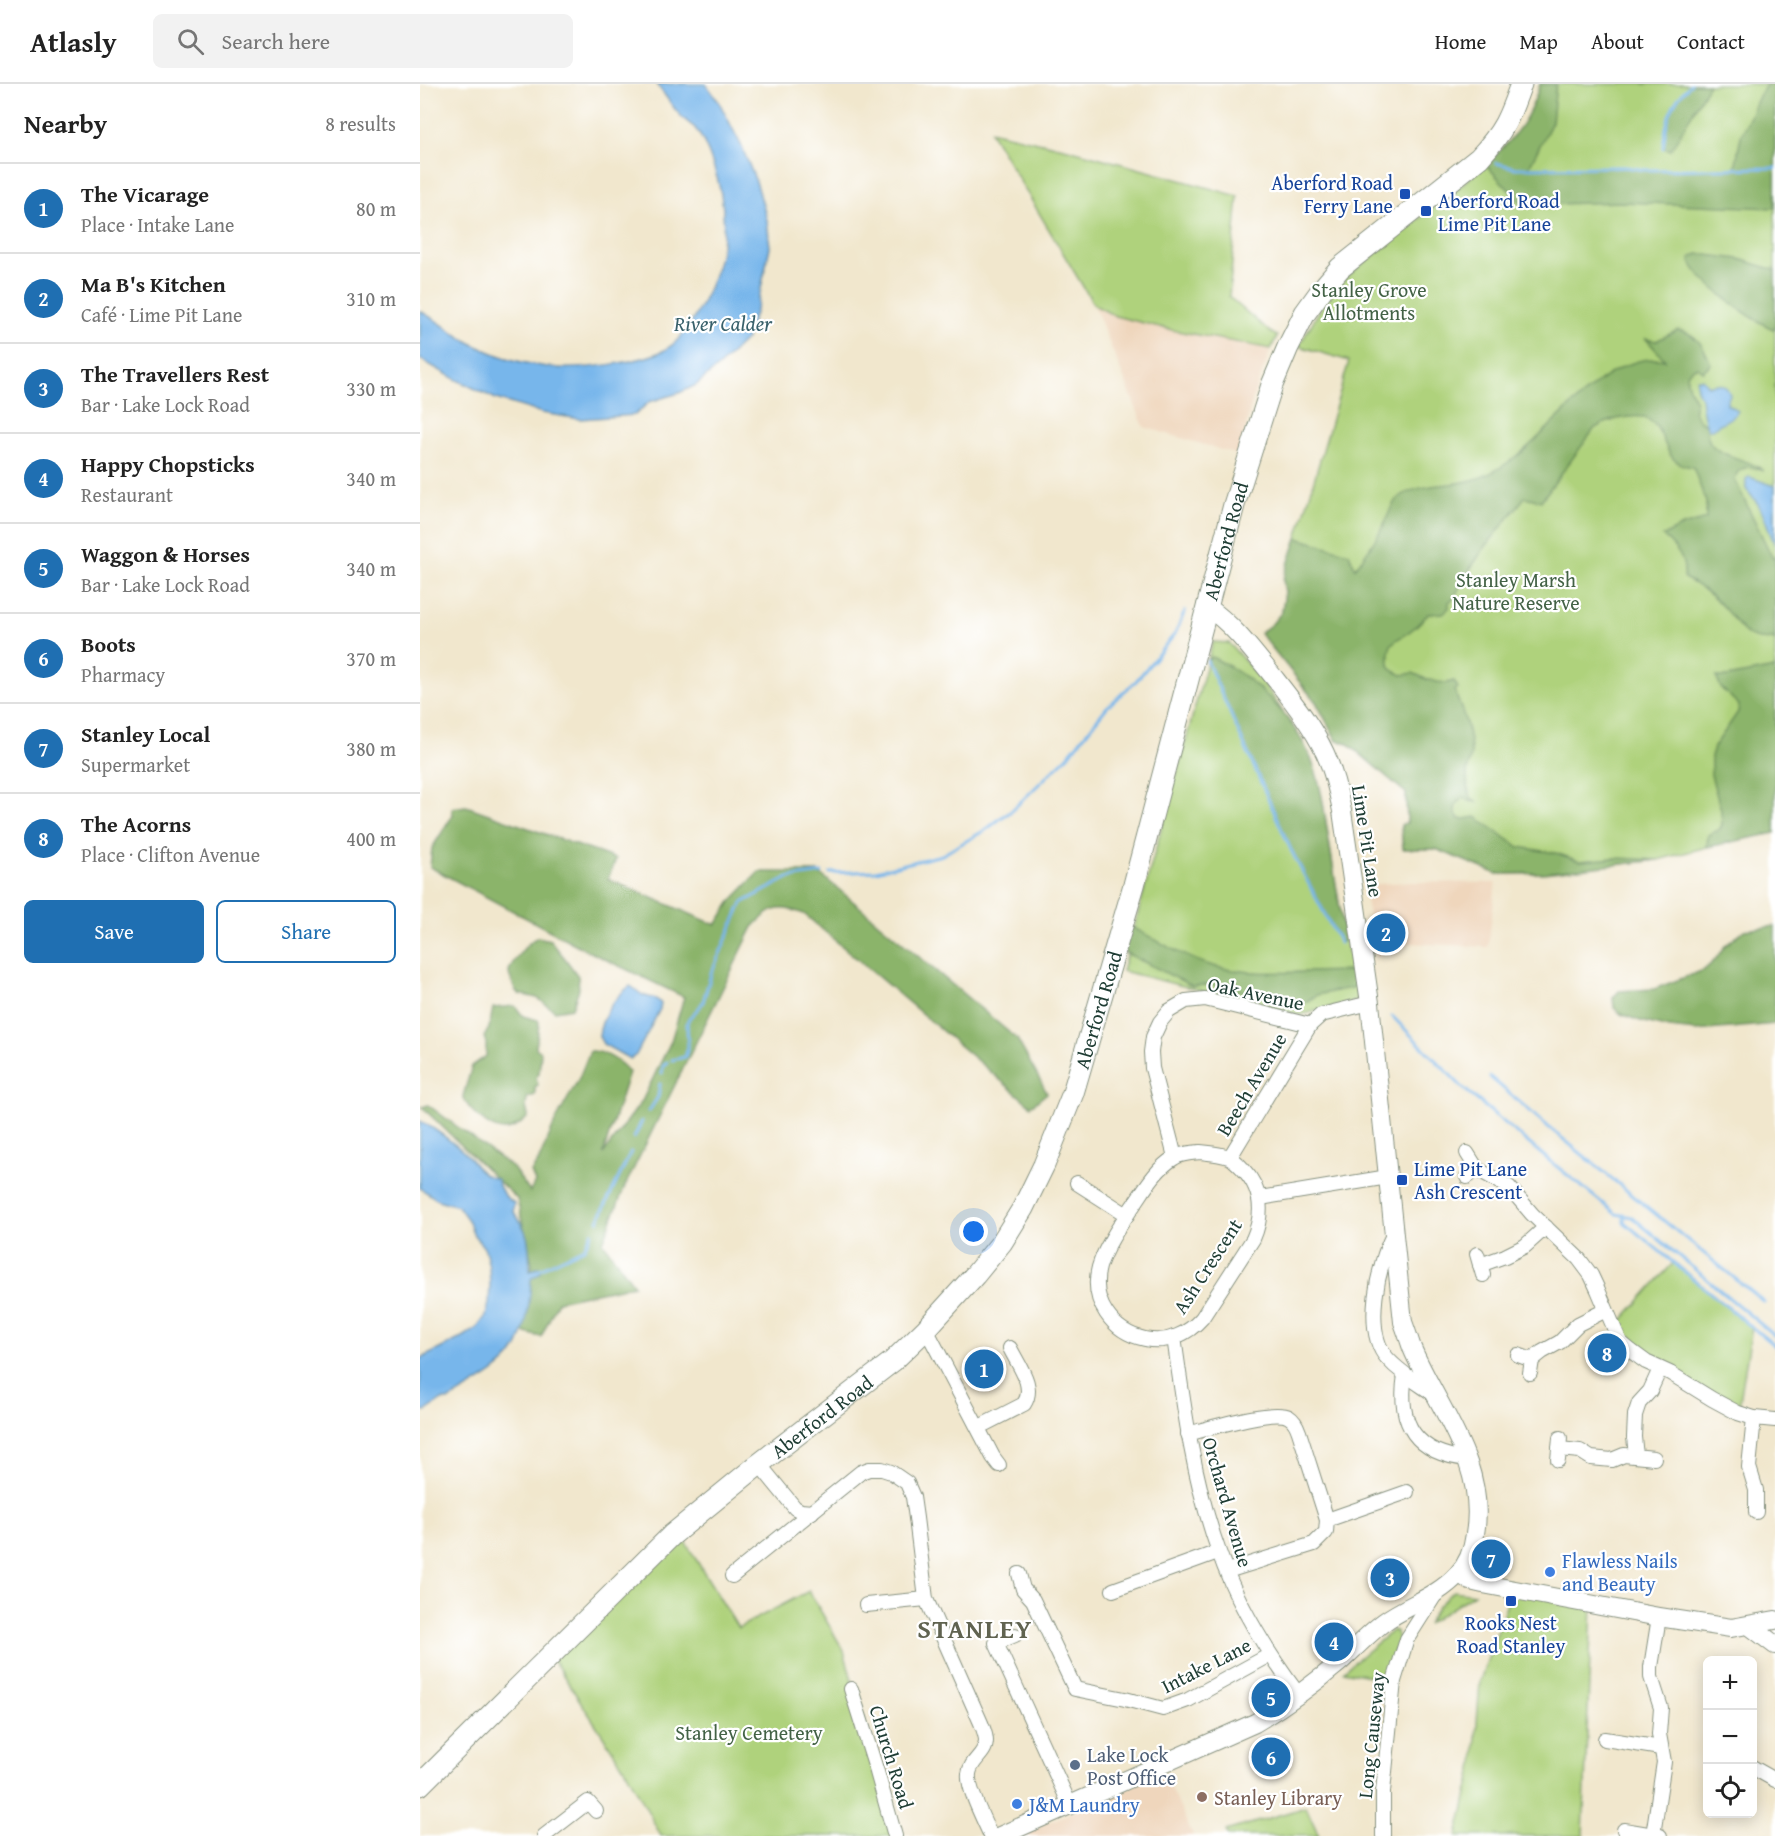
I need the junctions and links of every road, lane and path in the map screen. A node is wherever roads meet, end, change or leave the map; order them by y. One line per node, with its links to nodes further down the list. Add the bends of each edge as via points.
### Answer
1 (1521, 84): 2 (main road, Aberford Road, via 1510,118 1497,139 1479,158 1340,268 1305,313 1272,385)
2 (1206, 606): 3 (street, Lime Pit Lane, via 1243,638 1298,708 1333,771); 16 (main road, Aberford Road, via 1134,885 1073,1093 1044,1165 1002,1242)
3 (1370, 1003): 4 (street, Beech Avenue, via 1321,1015); 8 (street, Lime Pit Lane)
4 (1310, 1026): 6 (street, Oak Avenue, via 1205,999 1186,1001 1169,1011 1153,1037 1151,1052); 7 (street, Beech Avenue)
5 (1467, 1153): 12 (street, via 1472,1173 1509,1187)
6 (1175, 1157): 7 (street, via 1200,1152); 11 (street, Ash Crescent, via 1162,1167)
7 (1230, 1157): 10 (street, via 1248,1174)
8 (1388, 1177): 10 (street); 13 (street, Lime Pit Lane)
9 (1077, 1183): 11 (street)
10 (1260, 1198): 17 (street, Ash Crescent, via 1258,1228 1253,1239 1202,1318)
11 (1127, 1215): 17 (street, Ash Crescent, via 1098,1268 1101,1304 1114,1324 1127,1333 1150,1340)
12 (1546, 1227): 14 (street, via 1525,1246); 15 (street, via 1585,1267)
13 (1393, 1234): 21 (street, Lime Pit Lane, via 1379,1281 1374,1330 1378,1345); 22 (street, Lime Pit Lane, via 1403,1322)
14 (1480, 1265)
15 (1606, 1310): 19 (street, via 1578,1324 1531,1367); 20 (street, via 1620,1341)
16 (926, 1329): 25 (street); 31 (main road, Aberford Road, via 893,1360)
17 (1174, 1337): 26 (street, Orchard Avenue)
18 (1010, 1348): 25 (street, via 1029,1386 1027,1399)
19 (1518, 1355)
20 (1660, 1369): 23 (street, via 1712,1400); 28 (street, via 1635,1415)
21 (1405, 1375): 22 (street, Lime Pit Lane); 30 (street, via 1403,1407 1415,1434 1437,1453)
22 (1437, 1396): 30 (street, Lime Pit Lane)
23 (1754, 1418): 24 (street); 35 (street, via 1749,1467 1756,1490)
24 (1775, 1420)
25 (979, 1427): 32 (street)
26 (1188, 1434): 36 (street, via 1270,1414 1288,1416 1299,1432); 37 (street, Orchard Avenue)
27 (1559, 1449): 28 (street, via 1612,1460)
28 (1636, 1456): 29 (street)
29 (1654, 1458)
30 (1468, 1459): 39 (street, Lime Pit Lane, via 1478,1508 1477,1526 1471,1555)
31 (759, 1464): 34 (street, via 795,1508); 60 (main road, Aberford Road, via 672,1535)
32 (999, 1465)
33 (1407, 1492): 36 (street)
34 (812, 1512): 41 (street); 44 (street, via 869,1469 882,1469 907,1483 913,1497)
35 (1756, 1512)
36 (1327, 1520): 38 (street, via 1326,1532 1314,1544)
37 (1218, 1552): 38 (street, Orchard Avenue); 42 (street)
38 (1227, 1571): 53 (street, Orchard Avenue)
39 (1459, 1573): 43 (street); 47 (street, via 1483,1584)
40 (1019, 1574): 53 (street, Intake Lane, via 1075,1689 1163,1709 1188,1700)
41 (732, 1576)
42 (1113, 1590)
43 (1438, 1590): 46 (street); 51 (street, Long Causeway)
44 (926, 1599): 45 (street); 67 (street, via 985,1734 984,1748 971,1765 969,1775)
45 (863, 1606)
46 (1394, 1615): 51 (street); 55 (street)
47 (1659, 1617): 49 (street, via 1731,1628); 57 (street, via 1651,1677 1661,1708)
48 (1775, 1620): 49 (street)
49 (1750, 1626): 52 (street)
50 (1015, 1635): 61 (street, via 996,1643)
51 (1407, 1639): 69 (street, Long Causeway, via 1394,1681 1383,1792)
52 (1775, 1646)
53 (1269, 1655): 55 (street, Orchard Avenue)
54 (851, 1689): 66 (street, Church Road)
55 (1299, 1695): 61 (street, via 1255,1723)
56 (1605, 1739): 57 (street)
57 (1661, 1748): 64 (street, via 1664,1762)
58 (1757, 1770): 59 (street)
59 (1775, 1780)
60 (420, 1785)
61 (1070, 1805): 68 (street)
62 (596, 1811): 65 (street, via 588,1802)
63 (1624, 1830): 64 (street)
64 (1658, 1835)
65 (544, 1836)
66 (895, 1836)
67 (991, 1836)
68 (1000, 1836)
69 (1383, 1836)

